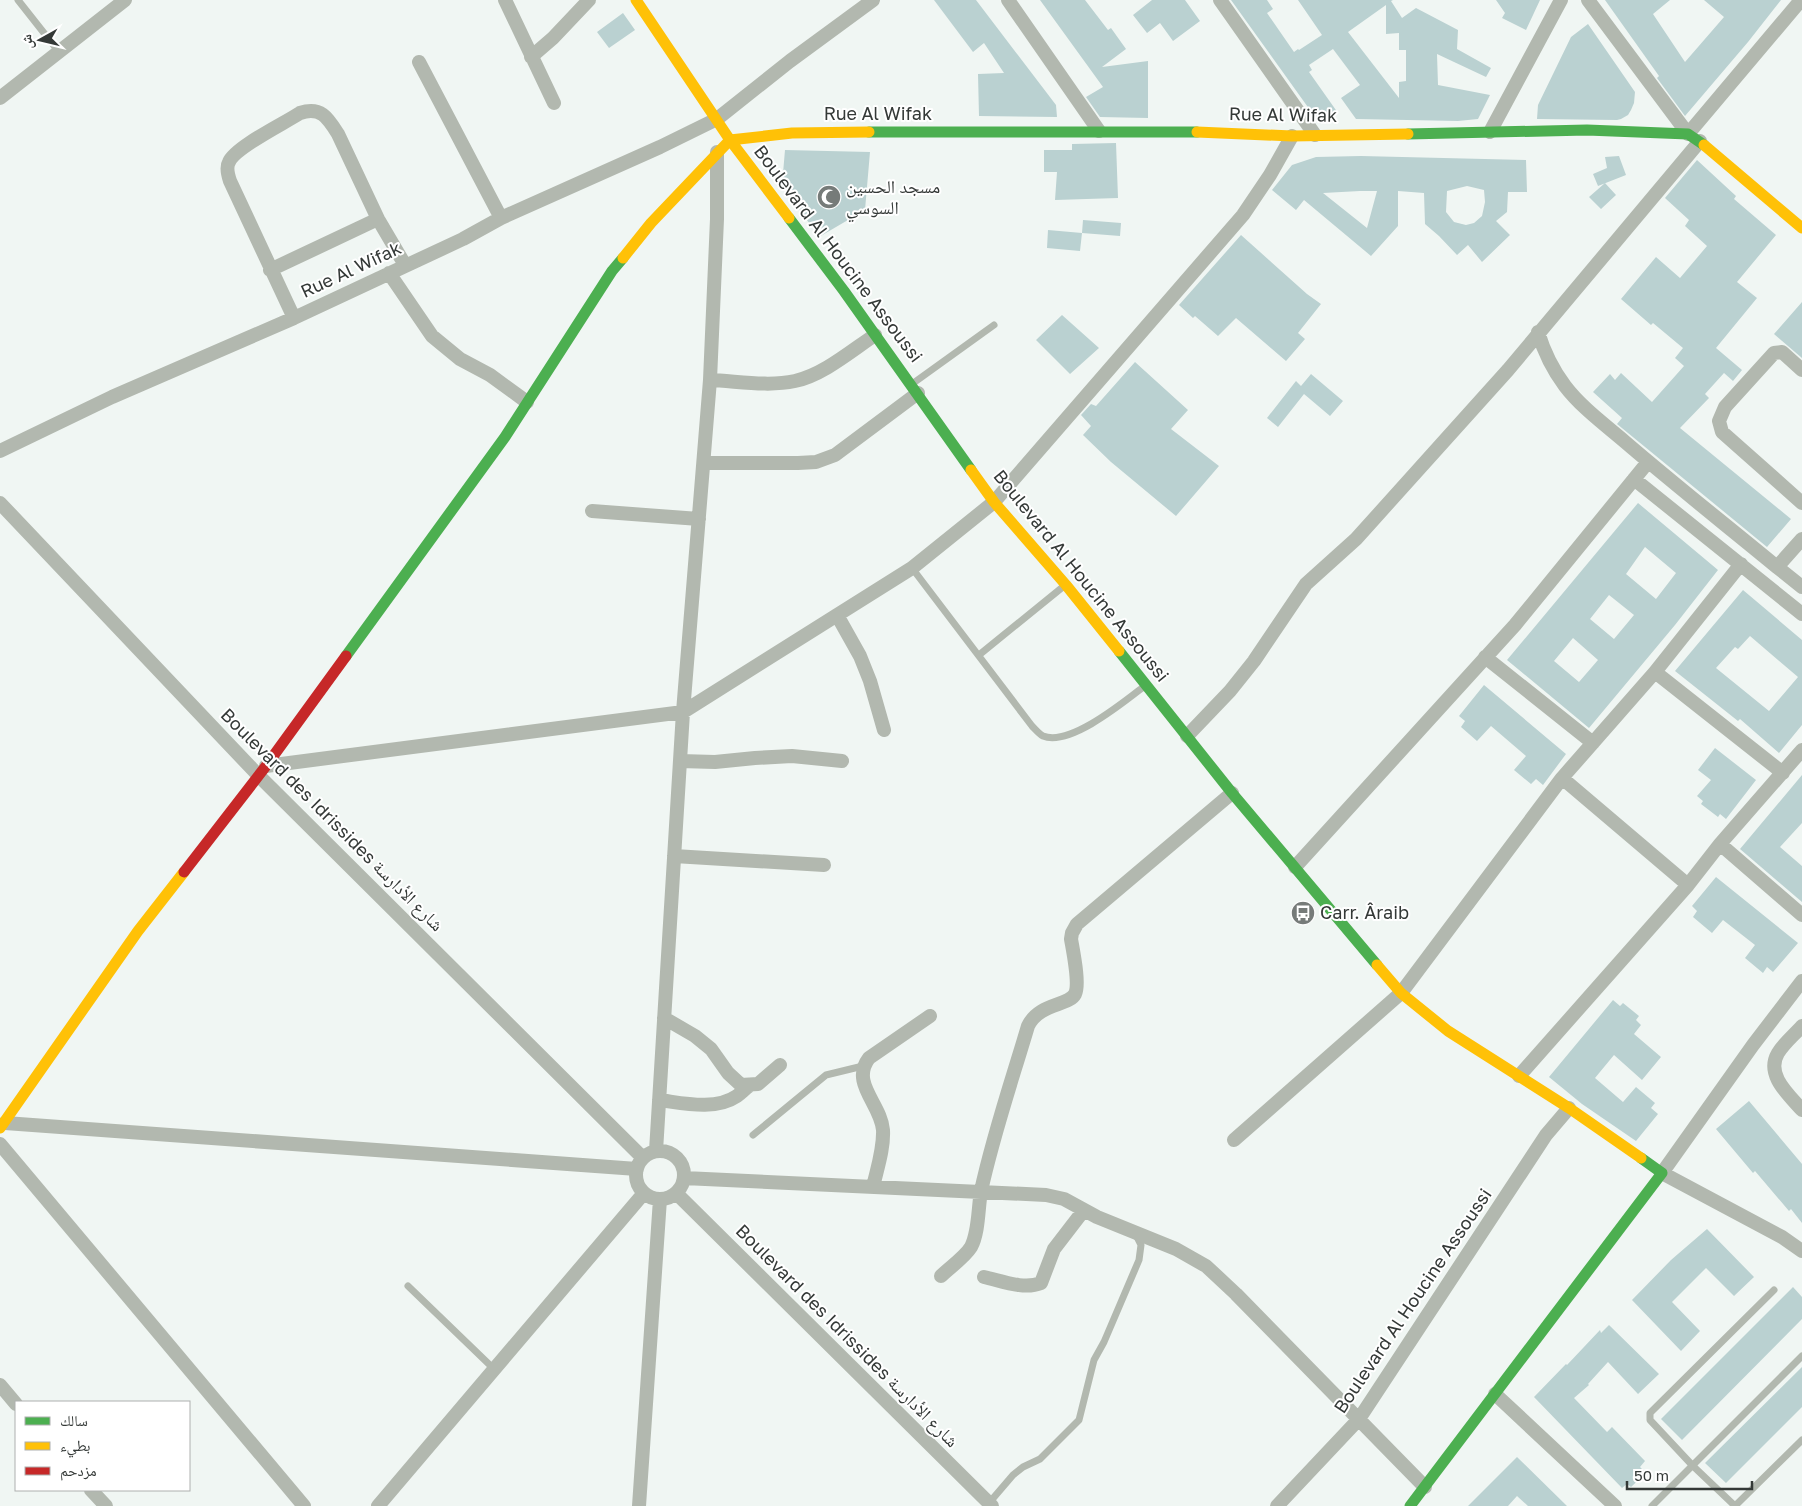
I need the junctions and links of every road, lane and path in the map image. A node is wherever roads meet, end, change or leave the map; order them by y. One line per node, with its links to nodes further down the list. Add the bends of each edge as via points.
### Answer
1 (18, 0): 12 (lane)
2 (125, 0): 12 (street)
3 (505, 0): 13 (street)
4 (589, 0): 13 (street)
5 (636, 0): 17 (street, Boulevard Al Houcine Assoussi)
6 (873, 0): 17 (street, Rue Al Wifak)
7 (1008, 0): 18 (street)
8 (1220, 0): 21 (street)
9 (1561, 0): 19 (street)
10 (1588, 0): 20 (street)
11 (1801, 0): 20 (street)
12 (59, 52): 15 (street)
13 (531, 56): 16 (street)
14 (419, 62): 26 (street)
15 (0, 98)
16 (554, 102)
17 (717, 119): 23 (street, Boulevard Al Houcine Assoussi); 26 (street, Rue Al Wifak)
18 (1099, 131): 22 (street, Rue Al Wifak); 23 (street, Rue Al Wifak, via 792,133)
19 (1490, 132): 20 (street, Rue Al Wifak, via 1587,130); 21 (street, Rue Al Wifak)
20 (1688, 134): 24 (street, Rue Al Wifak)
21 (1315, 135): 22 (street, Rue Al Wifak)
22 (1292, 136): 44 (street, via 1243,214)
23 (730, 140): 25 (street); 35 (street, Boulevard Al Houcine Assoussi)
24 (1700, 141): 28 (street, Rue Al Wifak); 34 (street)
25 (717, 152): 37 (street); 39 (street, via 631,246)
26 (501, 218): 29 (street, Rue Al Wifak)
27 (378, 219): 29 (street); 30 (street); 30 (street, via 331,123 317,111 300,113 242,148 228,162 230,181)
28 (1802, 228)
29 (405, 265): 31 (street, Rue Al Wifak)
30 (270, 270): 32 (street)
31 (389, 273): 32 (street, Rue Al Wifak); 39 (street, via 432,336 460,359 490,375)
32 (294, 318): 40 (street, Rue Al Wifak, via 112,397)
33 (994, 325): 38 (lane)
34 (1538, 332): 42 (street, via 1544,352 1566,387); 63 (street, via 1508,370 1356,539 1306,584 1254,661)
35 (875, 335): 37 (street, via 816,373 795,381); 38 (street, Boulevard Al Houcine Assoussi)
36 (1802, 370): 46 (street, via 1782,352 1774,353 1725,407 1719,421 1722,432)
37 (710, 380): 41 (street)
38 (914, 389): 41 (street, via 835,454 816,462); 44 (street, Boulevard Al Houcine Assoussi)
39 (527, 402): 68 (street)
40 (0, 451)
41 (704, 462): 48 (street)
42 (1648, 462): 43 (street); 51 (street)
43 (1634, 479): 50 (street); 58 (street)
44 (994, 502): 52 (street); 53 (street, Boulevard Al Houcine Assoussi)
45 (0, 503): 68 (street, Boulevard des Idrissides شارع الأدارسة)
46 (1802, 503)
47 (592, 511): 48 (street)
48 (699, 519): 61 (street)
49 (1802, 539): 51 (street)
50 (1741, 564): 55 (street); 59 (street)
51 (1777, 567): 54 (street)
52 (912, 568): 56 (street); 57 (lane)
53 (1066, 585): 57 (lane); 60 (street, Boulevard Al Houcine Assoussi)
54 (1802, 588)
55 (1802, 614)
56 (837, 615): 61 (street); 62 (street, via 860,656)
57 (979, 655): 60 (lane, via 1043,736 1071,734 1105,716)
58 (1485, 657): 64 (street); 75 (street)
59 (1655, 672): 64 (street); 69 (street)
60 (1146, 685): 63 (street, Boulevard Al Houcine Assoussi)
61 (683, 712): 66 (street); 68 (street)
62 (884, 730)
63 (1187, 736): 71 (street, Boulevard Al Houcine Assoussi)
64 (1593, 743): 70 (street)
65 (1802, 750): 69 (street)
66 (680, 761): 67 (street, via 715,762 792,756); 73 (street)
67 (842, 761)
68 (262, 771): 90 (street, via 138,931); 94 (street, Boulevard des Idrissides شارع الأدارسة)
69 (1783, 773): 72 (street)
70 (1562, 778): 76 (street); 79 (street)
71 (1232, 793): 75 (street, Boulevard Al Houcine Assoussi); 98 (street, via 1077,924 1071,939 1076,992 1072,998 1032,1017)
72 (1720, 844): 76 (street); 77 (street)
73 (674, 856): 74 (street); 81 (street)
74 (824, 865)
75 (1295, 867): 79 (street, Boulevard Al Houcine Assoussi)
76 (1688, 885): 85 (street)
77 (1802, 915)
78 (1802, 982): 95 (street)
79 (1401, 993): 85 (street, Boulevard Al Houcine Assoussi, via 1448,1031); 92 (street)
80 (930, 1016): 84 (street, via 869,1058)
81 (664, 1018): 86 (street, via 710,1048 728,1073 741,1084); 87 (street)
82 (1802, 1026): 89 (street, via 1778,1053 1775,1072 1779,1084)
83 (780, 1065): 86 (street, via 758,1084)
84 (863, 1066): 91 (lane, via 826,1075); 97 (street, via 863,1082 880,1116 883,1130)
85 (1519, 1076): 88 (street, Boulevard Al Houcine Assoussi)
86 (749, 1086): 87 (street, via 736,1097 706,1105)
87 (659, 1100): 94 (street)
88 (1569, 1108): 95 (street, Boulevard Al Houcine Assoussi); 114 (street, Boulevard Al Houcine Assoussi, via 1546,1135)
89 (1802, 1110)
90 (2, 1126): 94 (street)
91 (753, 1135)
92 (1234, 1140)
93 (0, 1144): 121 (street)
94 (645, 1160): 96 (street, via 665,1151 673,1154 684,1169); 99 (street, via 636,1178)
95 (1662, 1173): 104 (street); 112 (street)
96 (684, 1178): 97 (street); 100 (street)
97 (873, 1187): 98 (street)
98 (981, 1192): 102 (street, via 1046,1195 1064,1199); 105 (street, via 971,1246)
99 (644, 1193): 101 (street); 110 (street)
100 (676, 1194): 101 (street); 119 (street, Boulevard des Idrissides شارع الأدارسة)
101 (660, 1200): 123 (street)
102 (1084, 1210): 103 (street); 106 (street, via 1054,1249 1041,1283 1023,1285)
103 (1134, 1232): 114 (street, via 1176,1249 1206,1266); 119 (lane, via 1141,1244 1139,1260 1094,1360 1079,1420 1040,1460 1013,1474)
104 (1802, 1251)
105 (941, 1276)
106 (984, 1277)
107 (408, 1286): 110 (lane)
108 (1774, 1290): 116 (lane, via 1650,1413 1650,1420)
109 (1802, 1356): 116 (lane)
110 (494, 1369): 122 (street)
111 (0, 1385): 113 (street)
112 (1496, 1394): 117 (street); 126 (street)
113 (15, 1403)
114 (1358, 1418): 117 (street); 124 (street, Boulevard Al Houcine Assoussi)
115 (1802, 1440): 116 (lane, via 1734,1505)
116 (1693, 1466): 127 (lane)
117 (1425, 1487): 125 (street)
118 (93, 1491): 120 (street)
119 (991, 1504)
120 (106, 1506)
121 (304, 1506)
122 (378, 1506)
123 (639, 1506)
124 (1277, 1506)
125 (1410, 1506)
126 (1614, 1506)
127 (1652, 1506)

